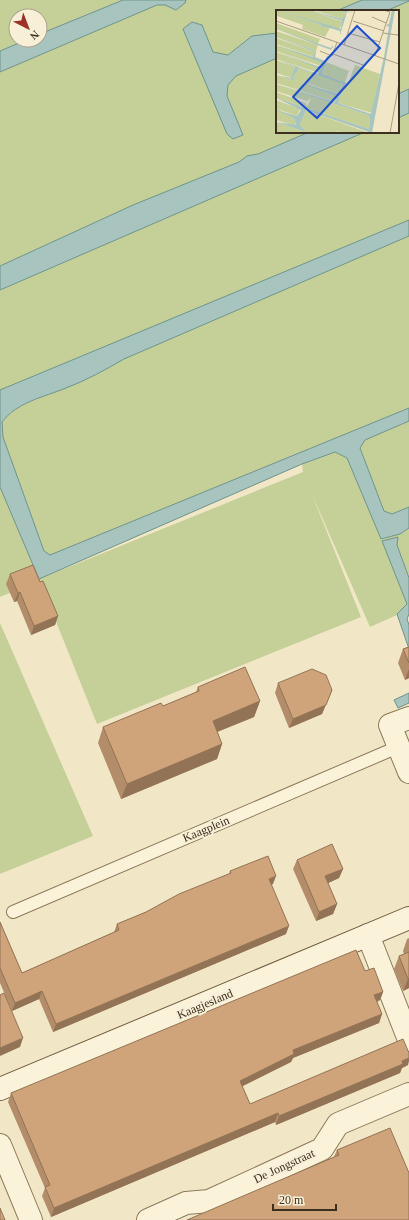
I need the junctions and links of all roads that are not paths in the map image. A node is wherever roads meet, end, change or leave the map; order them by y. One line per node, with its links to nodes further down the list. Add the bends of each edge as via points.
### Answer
1 (409, 718): 2 (street, via 390,726)
2 (398, 747): 3 (street); 4 (lane, Kaagplein)
3 (409, 772)
4 (13, 912)
5 (409, 918): 6 (street, Kaagjesland)
6 (368, 935): 7 (street); 8 (street, Kaagjesland)
7 (409, 1040)
8 (0, 1089)
9 (409, 1094): 12 (street, De Jongstraat, via 338,1124 322,1149 209,1201 186,1203)
10 (0, 1145): 11 (street)
11 (31, 1220)
12 (148, 1220)

